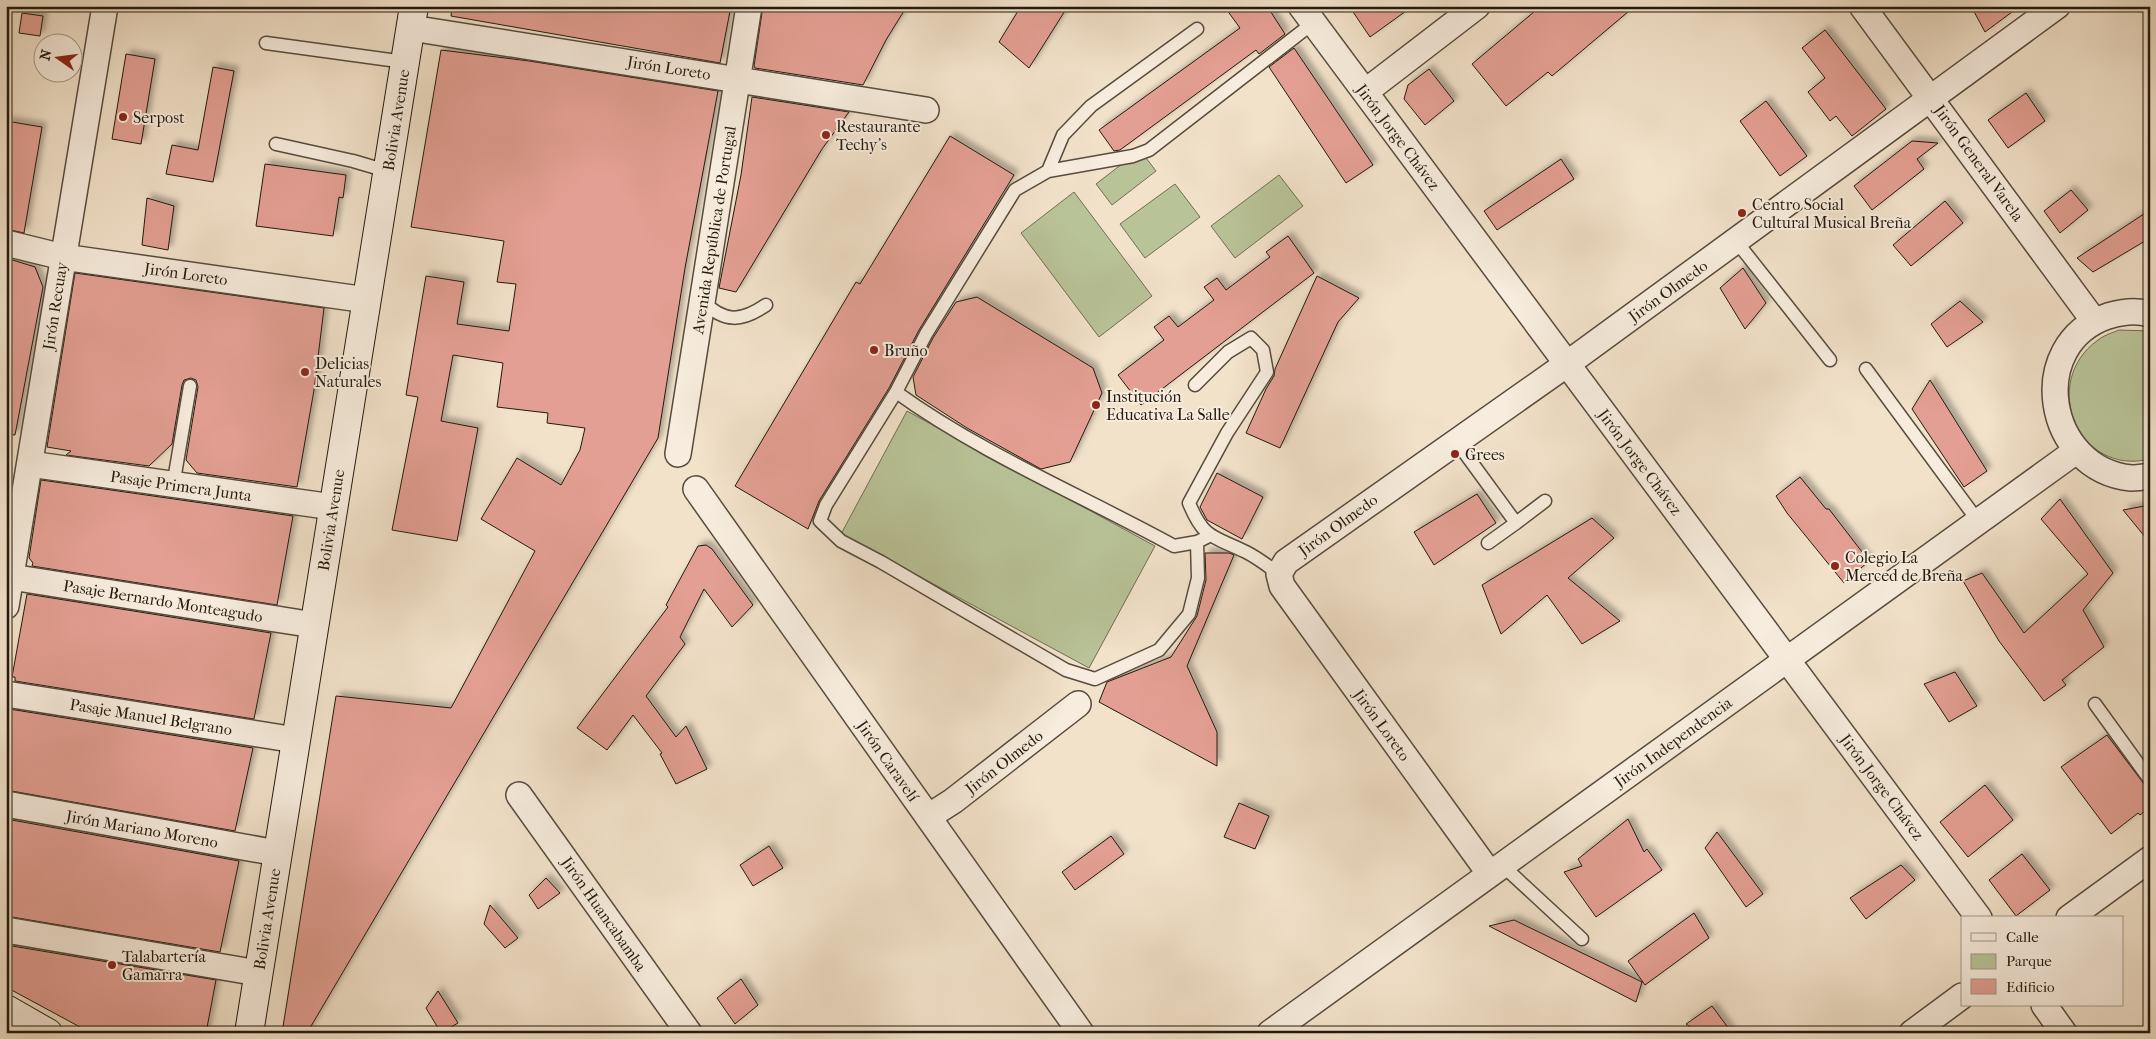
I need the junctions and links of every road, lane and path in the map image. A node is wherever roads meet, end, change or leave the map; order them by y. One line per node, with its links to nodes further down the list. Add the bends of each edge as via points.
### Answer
1 (104, 6): 20 (street, Jirón Recuay)
2 (749, 6): 11 (street, Avenida República de Portugal)
3 (1477, 6): 12 (street)
4 (1862, 6): 13 (street, Jirón General Varela)
5 (2057, 6): 13 (street, Jirón Olmedo)
6 (1307, 14): 12 (street, Jirón Jorge Chávez); 17 (lane, via 1149,150 1133,156)
7 (412, 17): 10 (main road, Bolivia Avenue); 11 (street, Jirón Loreto)
8 (1197, 29): 17 (lane, via 1091,106 1064,135)
9 (266, 43): 10 (lane)
10 (405, 62): 16 (main road, Bolivia Avenue)
11 (738, 78): 14 (street, Jirón Loreto); 22 (street, Avenida República de Portugal)
12 (1364, 92): 27 (street, Jirón Jorge Chávez)
13 (1932, 99): 18 (street, Jirón Olmedo); 25 (street, Jirón General Varela)
14 (926, 110)
15 (276, 144): 16 (lane)
16 (387, 171): 21 (main road, Bolivia Avenue)
17 (1048, 171): 31 (lane, via 1015,190 926,334)
18 (1736, 241): 26 (lane); 27 (street, Jirón Olmedo)
19 (6, 243): 20 (street, Jirón Loreto)
20 (64, 257): 21 (street, Jirón Loreto); 35 (street, Jirón Recuay)
21 (367, 300): 40 (main road, Bolivia Avenue)
22 (702, 301): 23 (lane, via 715,313 733,318 751,315); 34 (street, Avenida República de Portugal)
23 (766, 305)
24 (2150, 314): 25 (street, via 2118,313)
25 (2094, 321): 33 (street, via 2075,337 2062,358 2055,382 2055,406 2062,430)
26 (1830, 360)
27 (1567, 364): 32 (street, Jirón Olmedo); 50 (street, Jirón Jorge Chávez)
28 (1866, 369): 41 (lane)
29 (1196, 385): 43 (lane, via 1228,352 1251,338 1263,350 1266,372 1189,503 1196,520)
30 (190, 386): 37 (lane)
31 (896, 392): 44 (lane, via 924,412 1006,459 1174,546); 44 (lane, via 826,505 820,521 841,540 1066,670 1095,679 1159,650 1189,614 1198,578)
32 (1456, 441): 42 (lane); 46 (street, Jirón Olmedo, via 1286,562)
33 (2076, 451): 36 (street, via 2101,469 2131,478); 41 (street, Jirón Independencia)
34 (678, 454)
35 (30, 464): 37 (street, Pasaje Primera Junta); 47 (street, Jirón Recuay)
36 (2150, 476)
37 (173, 486): 40 (street, Pasaje Primera Junta)
38 (696, 489): 58 (street, Jirón Caravelí)
39 (1545, 501): 42 (lane)
40 (333, 507): 49 (main road, Bolivia Avenue)
41 (1978, 521): 50 (street, Jirón Independencia)
42 (1516, 523): 45 (lane)
43 (1209, 536): 44 (lane); 46 (lane, via 1248,553)
44 (1197, 542)
45 (1488, 543)
46 (1279, 574): 61 (street, Jirón Loreto, via 1282,586)
47 (11, 577): 48 (street, Jirón Recuay); 49 (street, Pasaje Bernardo Monteagudo)
48 (6, 606)
49 (314, 625): 54 (main road, Bolivia Avenue)
50 (1787, 659): 61 (street, Jirón Independencia); 62 (street, Jirón Jorge Chávez)
51 (6, 694): 54 (street, Pasaje Manuel Belgrano)
52 (1078, 704): 58 (street, Jirón Olmedo)
53 (2094, 704): 55 (lane)
54 (296, 740): 59 (main road, Bolivia Avenue)
55 (2150, 780)
56 (519, 795): 72 (street, Jirón Huancabamba)
57 (6, 804): 59 (street, Jirón Mariano Moreno)
58 (928, 817): 73 (street, Jirón Caravelí)
59 (277, 853): 66 (main road, Bolivia Avenue)
60 (2150, 859): 63 (street)
61 (1496, 869): 65 (lane); 74 (street, Jirón Independencia)
62 (1978, 916)
63 (2072, 916)
64 (6, 930): 66 (street)
65 (1582, 939)
66 (258, 973): 71 (main road, Bolivia Avenue)
67 (1961, 997): 75 (street)
68 (2045, 1006): 76 (street)
69 (6, 1009): 70 (main road)
70 (48, 1033)
71 (249, 1033)
72 (689, 1033)
73 (1082, 1033)
74 (1270, 1033)
75 (1912, 1033)
76 (2064, 1033)

